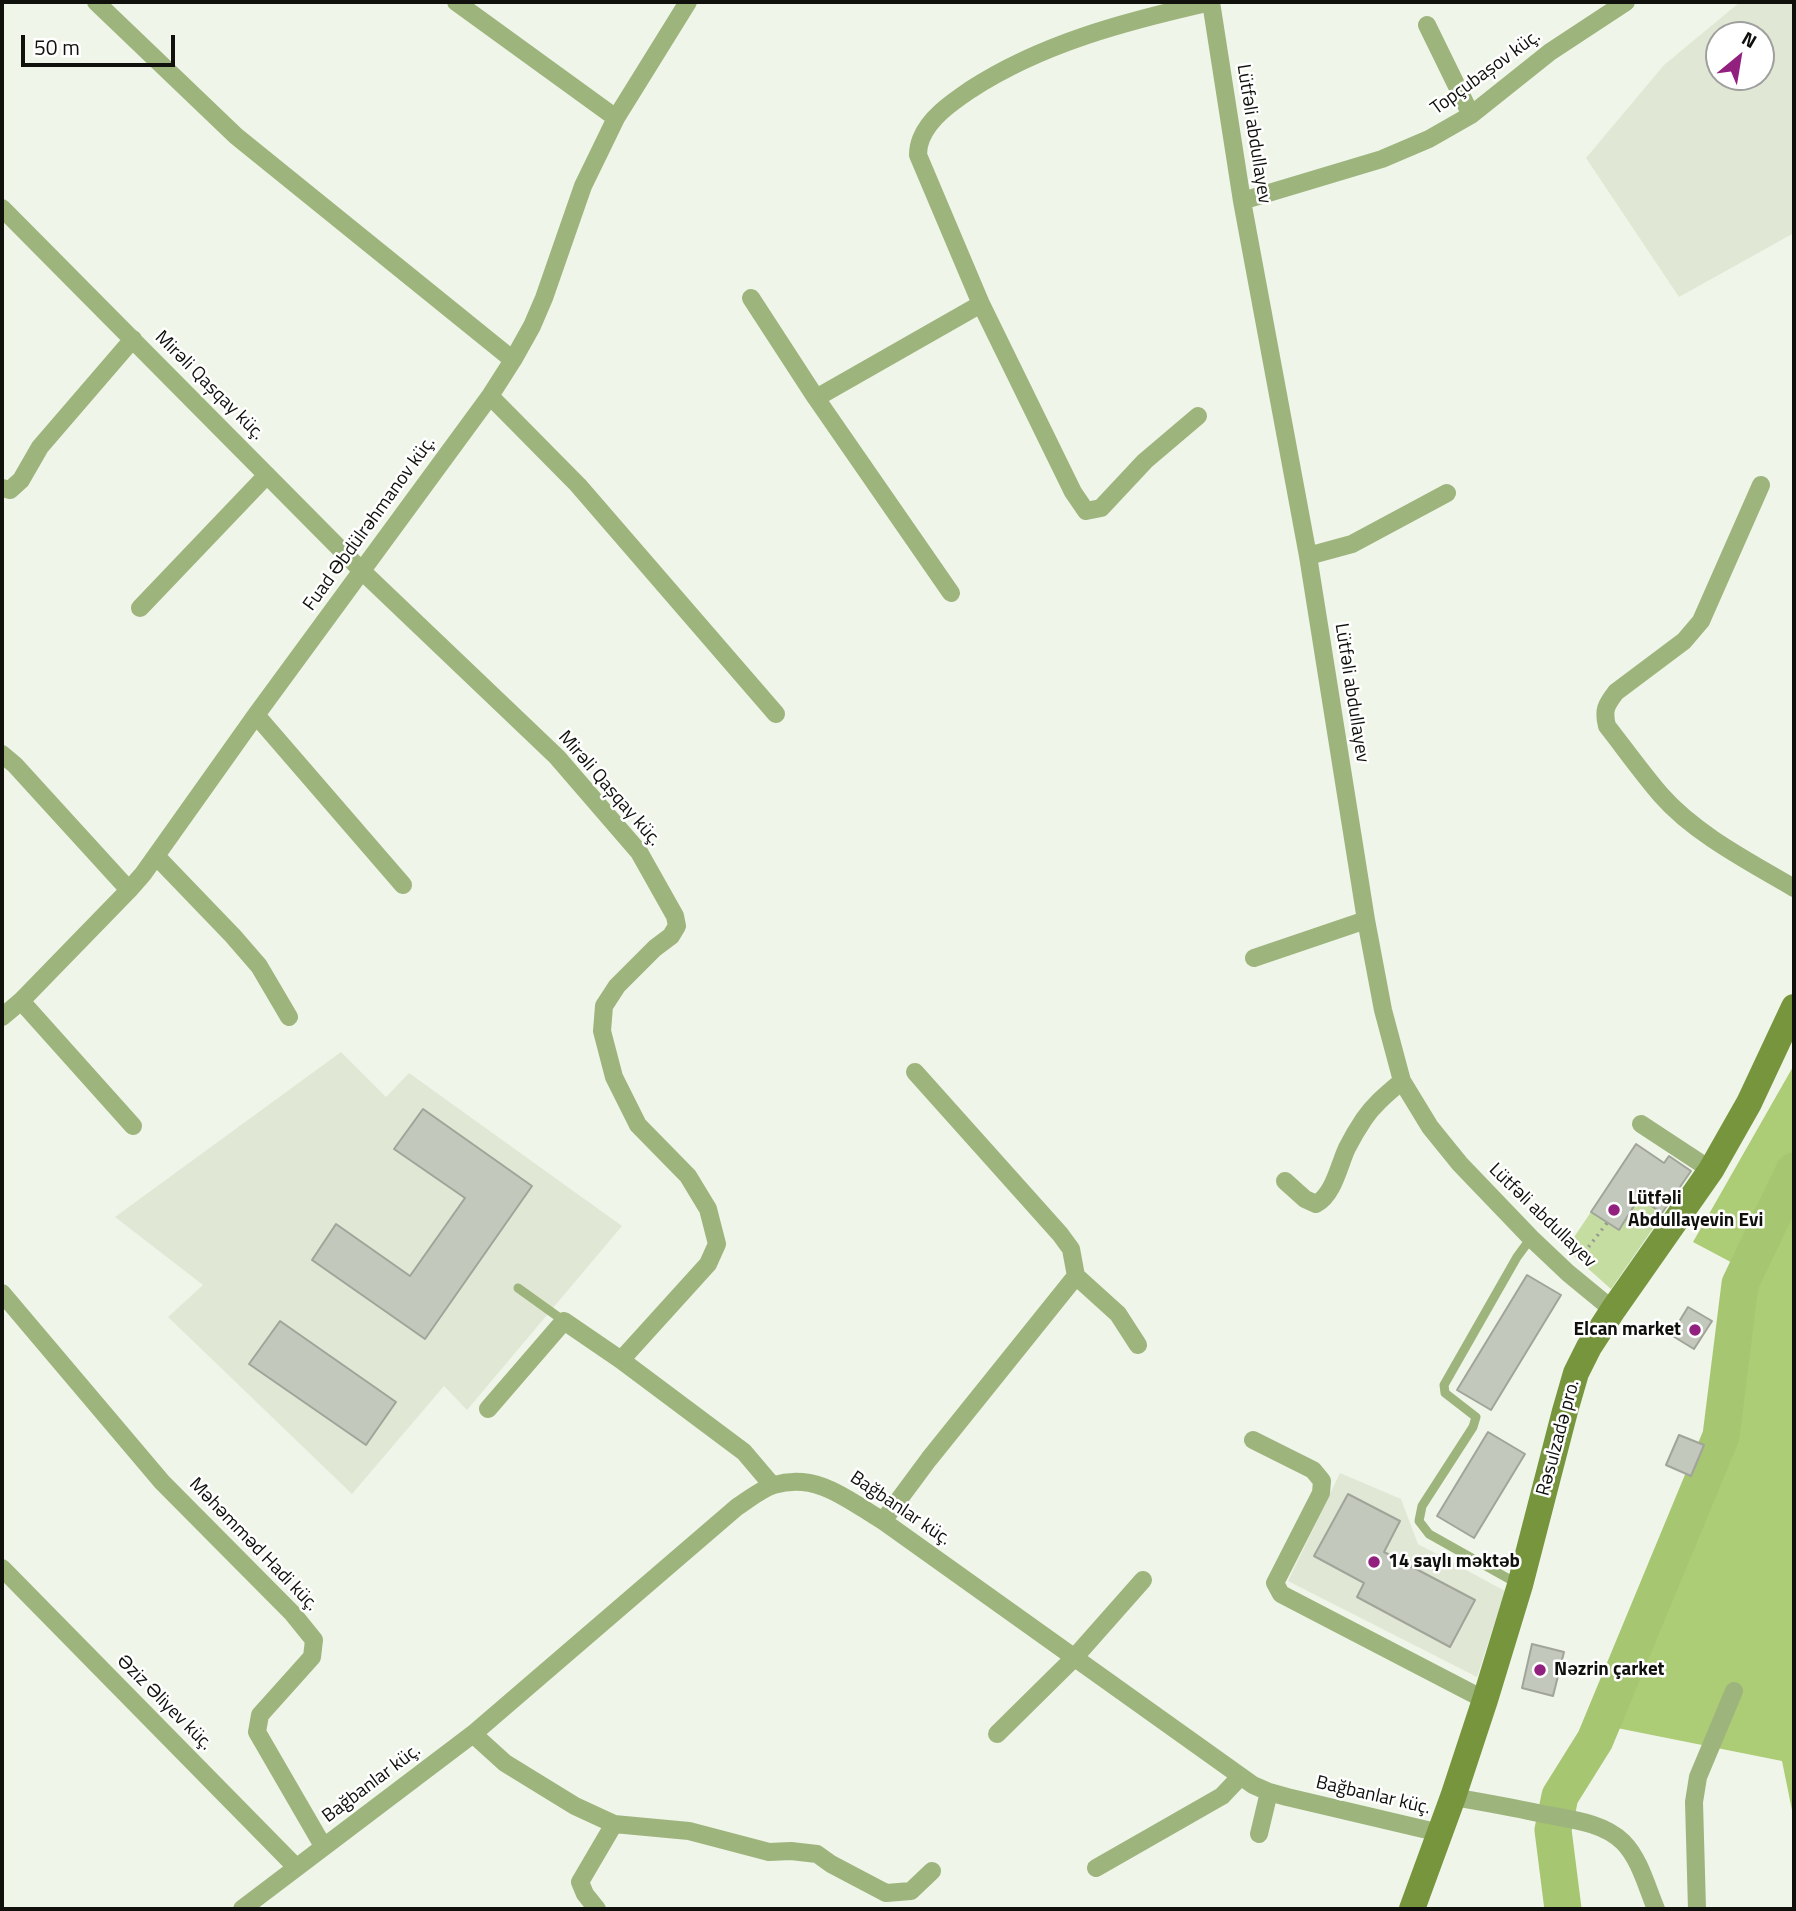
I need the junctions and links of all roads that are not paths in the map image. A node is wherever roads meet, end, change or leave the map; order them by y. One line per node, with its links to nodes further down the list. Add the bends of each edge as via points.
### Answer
1 (96, 2): 14 (street, via 236,136)
2 (456, 2): 8 (street)
3 (688, 2): 8 (street, Fuad Əbdülrəhmanov küç.)
4 (1211, 2): 9 (street, Lütfəli abdullayev); 12 (street, via 1131,20 1057,46 995,74 930,123 918,155)
5 (1626, 2): 7 (street, Topçubaşov küç., via 1550,52)
6 (1427, 24): 7 (street)
7 (1471, 115): 9 (street, Topçubaşov küç., via 1382,159)
8 (616, 118): 14 (street, Fuad Əbdülrəhmanov küç., via 583,186 544,298)
9 (1242, 201): 22 (street, Lütfəli abdullayev)
10 (2, 208): 13 (street, Mirəli Qaşqay küç.)
11 (751, 298): 16 (street)
12 (981, 304): 16 (street); 17 (street, via 1086,511 1101,508)
13 (133, 339): 18 (street, Mirəli Qaşqay küç.); 20 (street, via 40,447 22,480 10,490)
14 (513, 360): 15 (street, Fuad Əbdülrəhmanov küç.)
15 (490, 396): 23 (street, Fuad Əbdülrəhmanov küç.); 26 (street, via 578,485)
16 (816, 398): 24 (street)
17 (1198, 415)
18 (267, 475): 23 (street, Mirəli Qaşqay küç.); 25 (street)
19 (1761, 485): 31 (street, via 1701,621 1685,641 1616,692 1604,715 1607,726 1677,810 1717,841)
20 (2, 488)
21 (1447, 493): 22 (street, via 1352,544)
22 (1308, 556): 33 (street, Lütfəli abdullayev)
23 (362, 570): 27 (street, Fuad Əbdülrəhmanov küç.); 52 (street, Mirəli Qaşqay küç., via 557,757 639,852 675,916 677,926 671,936 617,986 604,1006 602,1031 614,1077 638,1125 688,1176 708,1209 717,1244 708,1264)
24 (951, 593)
25 (140, 608)
26 (776, 714)
27 (256, 715): 29 (street, Fuad Əbdülrəhmanov küç.); 30 (street)
28 (2, 754): 32 (street)
29 (157, 856): 32 (street, Fuad Əbdülrəhmanov küç.); 38 (street, via 259,966)
30 (403, 885)
31 (1794, 888)
32 (130, 890): 35 (street, Fuad Əbdülrəhmanov küç.)
33 (1366, 920): 34 (street); 40 (street, Lütfəli abdullayev)
34 (1254, 958)
35 (21, 1001): 37 (street, Fuad Əbdülrəhmanov küç.); 42 (street)
36 (1794, 1007): 43 (street, Rəsulzadə pro.)
37 (2, 1017)
38 (289, 1017)
39 (915, 1072): 46 (street, via 1060,1234 1071,1250)
40 (1402, 1081): 44 (street, via 1364,1119 1323,1200 1316,1204 1305,1199); 45 (street, Lütfəli abdullayev, via 1445,1146)
41 (1641, 1124): 43 (street)
42 (133, 1126)
43 (1711, 1170): 49 (street, Rəsulzadə pro.)
44 (1285, 1181)
45 (1531, 1238): 49 (street, Lütfəli abdullayev); 59 (lane, via 1444,1385 1446,1393 1476,1417 1422,1506 1419,1521 1429,1534)
46 (1076, 1276): 51 (street, via 1118,1314); 56 (street)
47 (518, 1288): 50 (lane)
48 (2, 1293): 71 (street, Məhəmməd Hadi küç., via 162,1482 314,1640 312,1657 260,1715 257,1732)
49 (1613, 1310): 59 (street, Rəsulzadə pro., via 1576,1373)
50 (564, 1321): 52 (street); 53 (street)
51 (1138, 1345)
52 (621, 1360): 55 (street, via 744,1452)
53 (488, 1409)
54 (1253, 1440): 62 (street, via 1312,1469 1322,1481 1321,1493 1275,1583 1280,1594)
55 (772, 1485): 56 (street, Bağbanlar küç., via 800,1480 826,1486); 63 (street, Bağbanlar küç., via 737,1507)
56 (883, 1521): 60 (street, Bağbanlar küç.)
57 (2, 1569): 72 (street, Əziz Əliyev küç.)
58 (1143, 1580): 60 (street)
59 (1520, 1585): 62 (street, Rəsulzadə pro.)
60 (1074, 1658): 64 (street); 65 (street, Bağbanlar küç.)
61 (1734, 1691): 79 (street, via 1698,1777 1694,1802)
62 (1486, 1700): 67 (street, Rəsulzadə pro.)
63 (473, 1734): 68 (street, via 505,1763); 71 (street, Bağbanlar küç.)
64 (997, 1734)
65 (1240, 1777): 66 (street, Bağbanlar küç.); 73 (street, via 1222,1796)
66 (1269, 1792): 69 (street, Bağbanlar küç.); 70 (street)
67 (1454, 1797): 69 (street, Rəsulzadə pro.); 78 (street, via 1569,1819 1610,1832 1635,1858)
68 (614, 1825): 74 (street, via 689,1831 769,1852 817,1854 886,1893 911,1891); 76 (street, via 580,1882)
69 (1440, 1833): 77 (street, Rəsulzadə pro.)
70 (1259, 1834)
71 (323, 1846): 72 (street, Bağbanlar küç.)
72 (296, 1867): 75 (street, Bağbanlar küç.)
73 (1096, 1868)
74 (932, 1871)
75 (250, 1907)
76 (597, 1909)
77 (1412, 1909)
78 (1656, 1909)
79 (1697, 1909)

